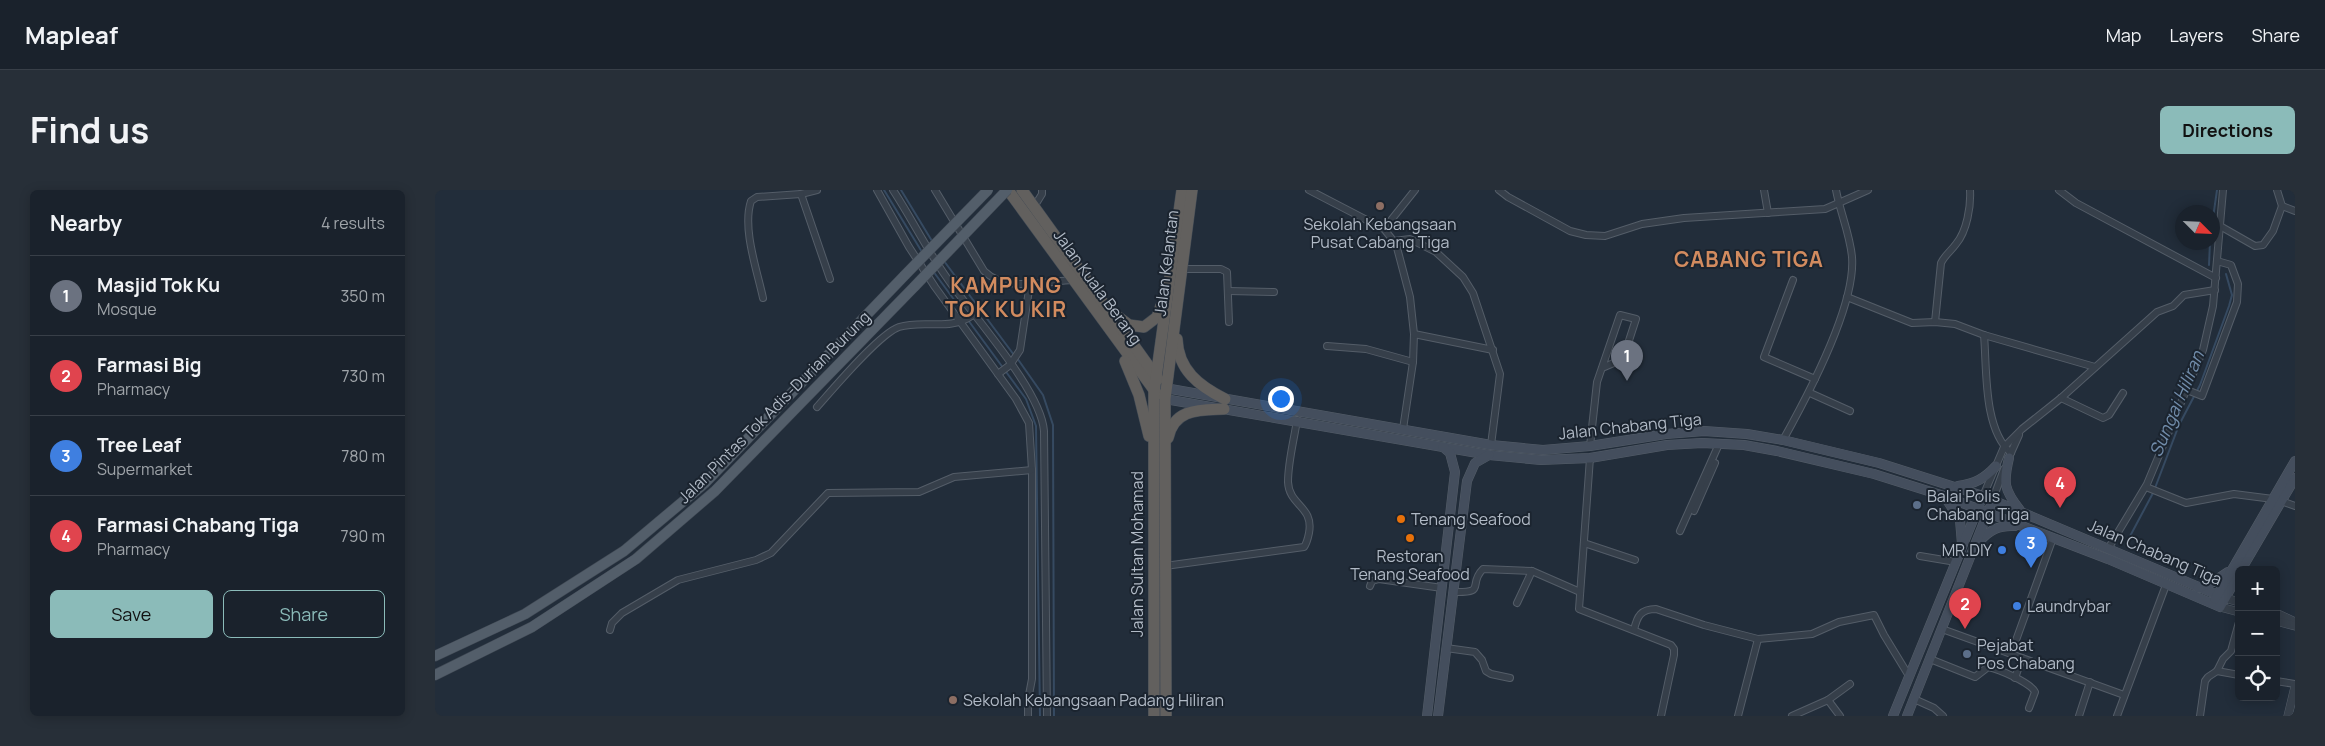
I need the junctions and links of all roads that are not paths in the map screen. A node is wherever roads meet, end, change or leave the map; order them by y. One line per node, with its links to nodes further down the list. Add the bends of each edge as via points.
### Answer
1 (817, 190): 21 (street)
2 (877, 190): 46 (street, via 935,287)
3 (893, 190): 46 (street)
4 (935, 190): 38 (street, via 983,271 1008,284)
5 (988, 190): 136 (main road, Jalan Pintas Tok Adis-Durian Burung, bridge, via 705,484 624,551 525,614)
6 (1007, 190): 36 (highway, Jalan Kuala Berang); 141 (main road, Jalan Pintas Tok Adis-Durian Burung, bridge, via 715,491 636,559 532,627)
7 (1022, 190): 24 (highway, Jalan Kuala Berang)
8 (1042, 190): 24 (street)
9 (1183, 190): 35 (highway, Jalan Kelantan)
10 (1192, 190): 32 (highway, Jalan Kelantan)
11 (1309, 190): 28 (street)
12 (1415, 190): 28 (street)
13 (1764, 190): 26 (street)
14 (1836, 190): 22 (street)
15 (1868, 190): 22 (street)
16 (1970, 190): 48 (street, via 1967,219 1957,244 1941,263)
17 (2059, 190): 33 (street, via 2076,203)
18 (2223, 190): 27 (street)
19 (2277, 190): 23 (street)
20 (1503, 191): 26 (street, via 1570,231 1586,235 1613,235 1642,224 1684,218)
21 (801, 194): 34 (street); 44 (street, via 757,197 751,201 748,210 751,246)
22 (1839, 203): 26 (street, via 1813,211); 43 (street, via 1852,257)
23 (2282, 206): 25 (street); 27 (street, via 2273,232 2267,242 2259,246)
24 (1034, 207): 42 (highway, Jalan Kuala Berang)
25 (2295, 211)
26 (1768, 213)
27 (2220, 226)
28 (1384, 229): 29 (street)
29 (1394, 241): 49 (street, via 1410,297); 53 (street, via 1406,239 1421,244 1450,264 1463,278 1473,293)
30 (2218, 250): 31 (street)
31 (2217, 261): 33 (street); 60 (street, via 2231,265 2238,284 2237,302 2202,396)
32 (1181, 269): 40 (street, via 1221,268 1227,272); 45 (highway, Jalan Kelantan)
33 (2216, 278): 39 (street)
34 (830, 279)
35 (1169, 279): 42 (highway, via 1157,317 1144,327 1120,320); 58 (highway, Jalan Kelantan)
36 (1072, 280): 38 (street); 51 (highway, Jalan Kuala Berang)
37 (1793, 280): 59 (street, via 1764,357)
38 (1030, 283): 57 (street, via 1022,342 1017,358)
39 (2215, 290): 55 (street, via 2184,295 2173,306 2157,312); 60 (street, via 2209,328)
40 (1229, 292): 41 (street); 47 (street)
41 (1274, 292)
42 (1095, 293): 58 (highway, Jalan Kuala Berang)
43 (1847, 297): 48 (street, via 1912,323); 59 (street)
44 (763, 298)
45 (1177, 307): 61 (highway, Jalan Kelantan); 65 (highway, via 1181,361 1200,385)
46 (968, 319): 57 (street); 57 (street); 66 (street, via 902,326 891,331)
47 (1229, 322)
48 (1935, 322): 50 (street, via 1955,324)
49 (1414, 334): 53 (street); 54 (street)
50 (1984, 335): 55 (street); 76 (street, via 1991,415)
51 (1113, 336): 61 (highway, Jalan Kuala Berang); 85 (highway, via 1144,410)
52 (1327, 346): 54 (street, via 1366,349)
53 (1493, 350): 73 (street, via 1500,374)
54 (1413, 362): 69 (street)
55 (2095, 367): 64 (street)
56 (1602, 368): 56 (street, via 1620,315 1636,319 1623,359); 74 (street, via 1597,382)
57 (1004, 370): 82 (street, via 1029,423); 145 (street, via 1036,402 1043,422)
58 (1156, 377): 61 (highway, Jalan Kelantan)
59 (1815, 379): 62 (street)
60 (2187, 390): 87 (street)
61 (1162, 393): 65 (main road, Jalan Chabang Tiga); 83 (highway, Jalan Sultan Mohamad); 85 (highway, Jalan Sultan Mohamad)
62 (1810, 393): 67 (street); 71 (street)
63 (2123, 393): 64 (street, via 2109,415 2103,418)
64 (2061, 398): 70 (street)
65 (1225, 404): 68 (main road, Jalan Chabang Tiga); 69 (main road, Jalan Chabang Tiga); 83 (highway, via 1194,410 1177,420 1169,435)
66 (817, 407)
67 (1850, 411)
68 (1297, 420): 75 (main road, Jalan Chabang Tiga); 110 (street, via 1288,482 1291,494 1309,516 1307,544 1304,547)
69 (1403, 429): 73 (main road, Jalan Chabang Tiga)
70 (2021, 429): 76 (street); 78 (street)
71 (1783, 440): 74 (main road, Jalan Chabang Tiga, via 1704,432 1666,434); 86 (main road, Jalan Chabang Tiga)
72 (1722, 444): 79 (main road, Jalan Chabang Tiga, via 1667,446); 88 (main road, Jalan Chabang Tiga, via 1777,450 1853,468); 94 (street); 98 (street)
73 (1491, 445): 74 (main road, Jalan Chabang Tiga, via 1543,450)
74 (1590, 446)
75 (1442, 447): 77 (main road, Jalan Chabang Tiga); 99 (main road, via 1449,453 1455,472)
76 (2004, 447): 78 (street); 81 (street)
77 (1489, 455): 79 (main road, Jalan Chabang Tiga, via 1541,460); 100 (main road, via 1475,463 1469,473)
78 (2010, 455): 90 (street); 95 (main road, via 2006,490)
79 (1590, 458): 102 (street)
80 (2295, 460): 91 (main road)
81 (1996, 466): 86 (main road, via 1971,485); 89 (street)
82 (1032, 470): 130 (street, via 955,477 919,492 828,493 771,553 756,560 678,580 622,613); 145 (street)
83 (1164, 470): 110 (highway, Jalan Sultan Mohamad)
84 (2295, 478): 91 (main road)
85 (1154, 485): 156 (highway, Jalan Sultan Mohamad)
86 (1956, 486): 89 (main road, Jalan Chabang Tiga)
87 (2146, 487): 91 (street, via 2186,503 2234,494); 105 (street)
88 (1944, 496): 93 (main road, Jalan Chabang Tiga); 104 (main road, via 1960,520)
89 (1983, 496): 90 (main road, Jalan Chabang Tiga); 93 (main road)
90 (1993, 499): 95 (main road, Jalan Chabang Tiga); 96 (main road)
91 (2277, 500): 92 (street); 111 (main road)
92 (2295, 506)
93 (1978, 508): 96 (main road, Jalan Chabang Tiga); 104 (main road)
94 (1694, 511)
95 (2021, 511): 105 (main road, Jalan Chabang Tiga)
96 (1988, 512): 97 (main road, Jalan Chabang Tiga); 103 (main road)
97 (2025, 527): 101 (main road, Jalan Chabang Tiga); 103 (main road, via 2004,525 1995,528)
98 (1680, 531)
99 (1449, 533): 100 (main road); 117 (main road)
100 (1460, 534): 119 (main road)
101 (2053, 538): 105 (main road, Jalan Chabang Tiga); 135 (street)
102 (1584, 544): 107 (street); 120 (street)
103 (1975, 547): 129 (main road)
104 (1961, 552): 108 (main road)
105 (2110, 553): 109 (main road, Jalan Chabang Tiga)
106 (1920, 556): 108 (street)
107 (1635, 560)
108 (1956, 562): 142 (main road)
109 (2132, 564): 115 (main road, Jalan Chabang Tiga); 118 (main road, Jalan Chabang Tiga)
110 (1165, 566): 157 (highway, Jalan Sultan Mohamad)
111 (2240, 566)
112 (1532, 571): 119 (street, via 1483,569 1479,572 1475,590); 120 (street); 123 (street)
113 (2235, 571): 118 (main road)
114 (2235, 575): 121 (main road)
115 (2166, 585): 124 (main road, Jalan Chabang Tiga); 150 (street)
116 (1370, 586): 117 (street, via 1373,580 1379,579)
117 (1442, 588): 158 (main road)
118 (2198, 588): 121 (main road, Jalan Chabang Tiga)
119 (1453, 592): 134 (main road)
120 (1580, 592): 131 (street, via 1579,609)
121 (2221, 596): 122 (street); 124 (main road)
122 (2235, 601)
123 (1517, 603)
124 (2216, 606): 125 (street)
125 (2235, 611)
126 (2280, 615): 128 (street)
127 (2280, 622): 128 (street)
128 (2295, 624)
129 (1941, 629): 135 (street); 137 (main road)
130 (610, 630)
131 (1634, 630): 133 (street, via 1642,612 1656,609); 160 (street, via 1667,642 1674,649)
132 (2235, 636): 139 (street, via 2231,651)
133 (1758, 639): 142 (street, via 1812,634 1839,622 1874,615); 161 (street)
134 (1446, 648): 143 (street, via 1475,652 1483,660 1486,671); 159 (main road)
135 (2011, 654): 138 (street)
136 (435, 656)
137 (1930, 658): 144 (street, via 1975,677 1988,667); 151 (main road)
138 (2022, 658): 144 (street); 146 (street)
139 (2217, 672): 140 (street); 169 (street, via 2205,681)
140 (2235, 674)
141 (435, 675)
142 (1909, 676): 164 (main road)
143 (1510, 678)
144 (2015, 678): 153 (street, via 2035,692)
145 (1039, 679): 154 (street, via 1027,700); 155 (street)
146 (2089, 682): 150 (street); 167 (street)
147 (2280, 682): 149 (street)
148 (1850, 684): 152 (street)
149 (2295, 686): 170 (street)
150 (2124, 695): 168 (street)
151 (1913, 699): 165 (main road); 166 (street, via 1934,708)
152 (1828, 700): 162 (street); 163 (street)
153 (2029, 708)
154 (1027, 716)
155 (1047, 716)
156 (1154, 716)
157 (1166, 716)
158 (1427, 716)
159 (1438, 716)
160 (1661, 716)
161 (1738, 716)
162 (1792, 716)
163 (1840, 716)
164 (1893, 716)
165 (1907, 716)
166 (1943, 716)
167 (2079, 716)
168 (2117, 716)
169 (2199, 716)
170 (2288, 716)

